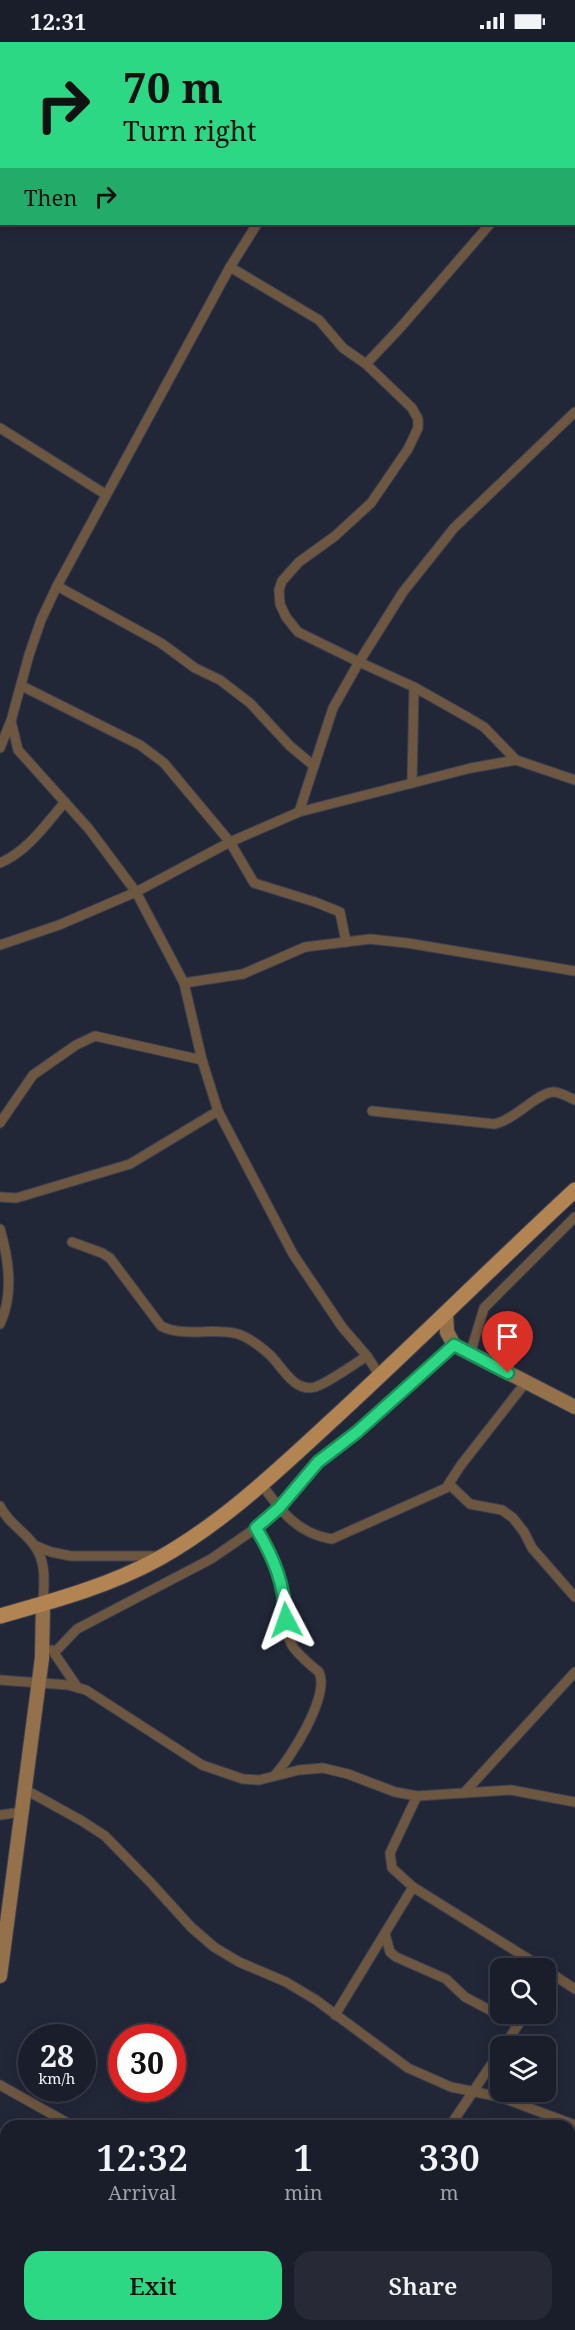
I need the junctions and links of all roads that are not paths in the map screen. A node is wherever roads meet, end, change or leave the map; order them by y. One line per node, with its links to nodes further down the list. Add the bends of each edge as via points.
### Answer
1 (256, 225): 3 (street)
2 (489, 225): 4 (street)
3 (230, 267): 4 (street, via 320,320 343,348); 7 (street)
4 (366, 364): 9 (street, via 412,408 418,428 371,503 288,572 279,590 280,604 298,632)
5 (575, 412): 9 (street, via 454,528 403,592)
6 (0, 428): 7 (street)
7 (105, 494): 8 (street)
8 (57, 586): 10 (street, via 41,620); 15 (street, via 220,680 250,703)
9 (358, 662): 11 (street); 15 (street, via 333,708)
10 (22, 686): 12 (street); 20 (street, via 146,750 164,764)
11 (414, 687): 14 (street, via 484,727); 17 (street)
12 (11, 721): 13 (street); 18 (street, via 22,757)
13 (0, 748)
14 (516, 760): 16 (street); 17 (street)
15 (314, 766): 19 (street)
16 (575, 780)
17 (412, 783): 19 (street)
18 (65, 802): 21 (street, via 26,848); 22 (street)
19 (299, 812): 20 (street)
20 (230, 842): 22 (street); 23 (street, via 257,886 340,912)
21 (0, 863)
22 (136, 892): 24 (street); 26 (street)
23 (346, 942): 25 (street, via 389,940); 26 (street, via 305,947 243,974)
24 (0, 945)
25 (575, 971)
26 (183, 983): 27 (street)
27 (202, 1060): 29 (street); 31 (street, via 95,1036 33,1075)
28 (575, 1100): 30 (street, via 562,1094 547,1094 506,1122 494,1124)
29 (218, 1111): 33 (street, via 130,1164 16,1198); 41 (street, via 293,1254 342,1327)
30 (372, 1111)
31 (0, 1123)
32 (575, 1190): 37 (main road)
33 (0, 1197)
34 (575, 1216): 40 (street, via 484,1308)
35 (0, 1229): 38 (street, via 9,1266 8,1300)
36 (72, 1242): 41 (street, via 110,1258 161,1326 170,1331 222,1332 248,1339 302,1387 315,1387)
37 (446, 1314): 39 (street, via 447,1332); 42 (main road)
38 (0, 1324)
39 (454, 1345): 40 (street); 48 (street, via 318,1462)
40 (470, 1354): 43 (street)
41 (367, 1356): 42 (street)
42 (380, 1376): 46 (main road)
43 (526, 1383): 44 (street); 45 (street)
44 (575, 1407)
45 (449, 1484): 48 (street, via 332,1539 306,1531); 52 (street, via 470,1504 502,1510 513,1518 532,1548)
46 (262, 1485): 48 (street); 51 (main road)
47 (0, 1506): 50 (street, via 9,1521)
48 (279, 1508): 49 (street)
49 (256, 1528): 56 (street, via 211,1559 77,1629); 61 (street, via 280,1578 290,1645 321,1678 306,1730)
50 (34, 1545): 51 (street, via 71,1556); 53 (street, via 43,1566)
51 (162, 1556): 53 (main road, via 100,1585)
52 (575, 1597)
53 (43, 1604): 54 (main road); 55 (street)
54 (0, 1616)
55 (42, 1640): 56 (street); 59 (street)
56 (55, 1652): 60 (street)
57 (575, 1672): 63 (street)
58 (0, 1680): 59 (street)
59 (39, 1683): 60 (street); 62 (street)
60 (78, 1688): 61 (street, via 211,1770 252,1780)
61 (274, 1776): 64 (street, via 323,1768)
62 (26, 1790): 66 (street); 75 (street, via 105,1836 214,1947 286,1982)
63 (464, 1793): 64 (street); 65 (street, via 511,1790)
64 (417, 1796): 68 (street, via 390,1853 392,1868)
65 (575, 1802)
66 (22, 1812): 67 (street); 69 (street)
67 (0, 1815)
68 (414, 1887): 70 (street); 71 (street)
69 (4, 1911): 72 (street)
70 (385, 1934): 75 (street); 76 (street, via 390,1952 396,1957 446,1979 465,1996)
71 (527, 1958)
72 (0, 1976)
73 (556, 1977): 74 (street)
74 (575, 1989)
75 (335, 2015): 80 (street, via 412,2070)
76 (518, 2025): 77 (street)
77 (511, 2036)
78 (490, 2066): 80 (street)
79 (0, 2085): 81 (street)
80 (472, 2092): 82 (street); 83 (street, via 511,2100)
81 (62, 2120)
82 (454, 2120)
83 (562, 2120)

